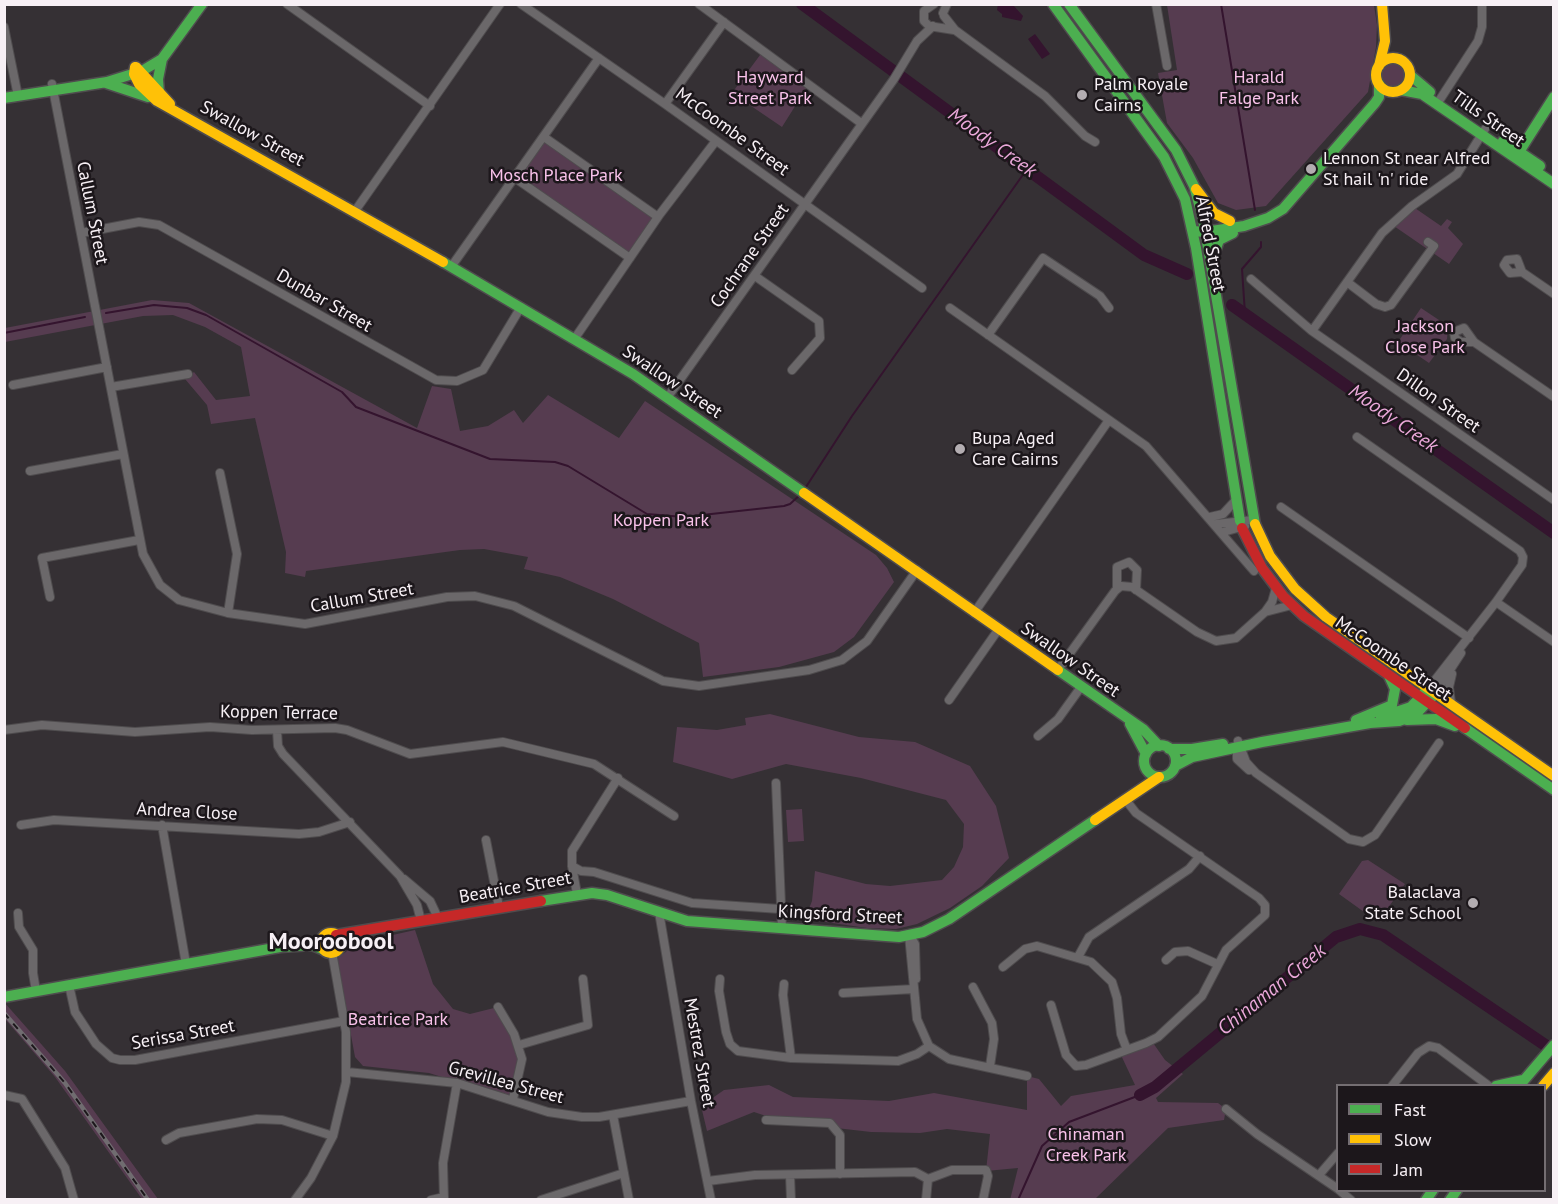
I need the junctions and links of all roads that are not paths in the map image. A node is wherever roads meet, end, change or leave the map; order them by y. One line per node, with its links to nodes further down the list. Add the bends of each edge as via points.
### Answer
1 (202, 4): 20 (street)
2 (287, 4): 39 (street)
3 (500, 4): 39 (street)
4 (521, 4): 21 (street, McCoombe Street)
5 (699, 4): 14 (street)
6 (1053, 4): 58 (street, Alfred Street, via 1173,171)
7 (1069, 4): 50 (street, Alfred Street, via 1176,150)
8 (1156, 4): 24 (street)
9 (1382, 4): 19 (street)
10 (1482, 4): 37 (street, via 1478,41)
11 (933, 5): 12 (street); 13 (street, via 924,11)
12 (945, 11): 15 (street, via 942,22); 17 (street)
13 (923, 18): 15 (street, via 926,24); 18 (street, Cochrane Street)
14 (724, 22): 38 (street); 40 (street)
15 (934, 26): 17 (street); 18 (street, Cochrane Street)
16 (4, 27): 33 (street)
17 (955, 30): 45 (street, via 1045,96 1084,136)
18 (917, 41): 40 (street, Cochrane Street)
19 (1386, 41): 22 (street); 25 (street)
20 (169, 49): 23 (street); 26 (street)
21 (599, 58): 38 (street, McCoombe Street); 43 (street)
22 (1396, 58): 25 (street); 27 (street, via 1405,63)
23 (162, 59): 26 (street); 34 (street)
24 (1167, 66)
25 (1379, 66): 29 (street)
26 (137, 71): 28 (street); 30 (street); 34 (street, Swallow Street)
27 (1410, 75): 31 (street, via 1408,84); 37 (street, Tills Street)
28 (104, 82): 30 (street); 34 (street)
29 (1379, 84): 31 (street, via 1386,90); 42 (street, via 1378,100)
30 (53, 88): 33 (street); 59 (street, Callum Street)
31 (1397, 91): 37 (street, Tills Street, via 1417,92); 42 (street)
32 (4, 92): 33 (street)
33 (17, 93): 36 (street)
34 (158, 97): 54 (street, Swallow Street)
35 (1554, 97): 46 (street)
36 (4, 98)
37 (1439, 102): 41 (street, Tills Street)
38 (665, 104): 44 (street, McCoombe Street)
39 (430, 106): 54 (street)
40 (861, 123): 52 (street, Cochrane Street)
41 (1483, 132): 46 (street, Tills Street); 67 (street, via 1456,174 1390,224)
42 (1349, 136): 51 (street)
43 (544, 137): 48 (street); 55 (street)
44 (715, 142): 52 (street, McCoombe Street); 55 (street)
45 (1095, 142)
46 (1515, 152): 47 (street, Tills Street); 49 (street, Tills Street)
47 (1554, 176)
48 (515, 178): 61 (street); 62 (street)
49 (1554, 184)
50 (1194, 186): 56 (street, via 1209,208); 57 (street, Alfred Street)
51 (1298, 192): 53 (street); 56 (street, via 1260,215)
52 (804, 206): 65 (street, Cochrane Street); 68 (street, McCoombe Street)
53 (1283, 209): 57 (street, via 1256,222); 63 (street, via 1264,225 1222,237)
54 (355, 211): 62 (street, Swallow Street)
55 (658, 217): 61 (street)
56 (1230, 221): 57 (street)
57 (1204, 229): 58 (street); 63 (street, Alfred Street)
58 (1193, 231): 89 (street, Alfred Street)
59 (81, 233): 70 (street, Dunbar Street, via 139,222 159,225 436,380 457,381 483,370); 77 (street, Callum Street)
60 (1434, 246): 67 (street, via 1391,305 1376,304)
61 (630, 258): 75 (street)
62 (451, 267): 70 (street, Swallow Street)
63 (1210, 268): 93 (street, Alfred Street)
64 (1522, 272): 69 (street)
65 (755, 276): 78 (street, via 819,321 819,338); 83 (street, Cochrane Street)
66 (1251, 279): 73 (street, Dillon Street)
67 (1347, 282): 73 (street)
68 (922, 288)
69 (1554, 294)
70 (521, 307): 75 (street, Swallow Street)
71 (950, 308): 74 (street)
72 (1109, 308): 74 (street, via 1100,296 1043,258)
73 (1312, 331): 90 (street, Dillon Street)
74 (988, 335): 84 (street)
75 (575, 338): 83 (street, Swallow Street)
76 (1473, 342): 82 (street)
77 (107, 367): 80 (street); 81 (street, Callum Street)
78 (792, 370)
79 (188, 374): 81 (street)
80 (13, 386)
81 (111, 387): 86 (street, Callum Street)
82 (1554, 396)
83 (667, 398): 98 (street, Swallow Street)
84 (1109, 420): 92 (street, via 1155,454); 108 (street)
85 (1358, 437): 104 (street, via 1520,551 1522,565)
86 (123, 454): 87 (street); 97 (street, Callum Street)
87 (30, 471)
88 (220, 473): 107 (street, via 237,554)
89 (1236, 500): 92 (street, via 1223,514); 95 (street, Alfred Street)
90 (1554, 500)
91 (1281, 507): 110 (street)
92 (1210, 517): 94 (street)
93 (1253, 520): 95 (street); 115 (street, McCoombe Street, via 1270,556 1304,599)
94 (1216, 524): 95 (street); 96 (street)
95 (1241, 524): 96 (street); 101 (street, McCoombe Street, via 1253,554)
96 (1223, 532): 99 (street)
97 (140, 540): 103 (street, via 42,558); 107 (street, Callum Street, via 152,575 169,593 192,605)
98 (917, 570): 107 (street, Callum Street, via 867,641 842,660 809,670 699,686 663,681 514,606 474,596 447,597 305,624); 108 (street, Swallow Street)
99 (1254, 571)
100 (1117, 588): 102 (street); 102 (street, via 1117,567 1130,562 1137,570); 114 (street)
101 (1276, 588): 105 (street, McCoombe Street); 106 (street)
102 (1136, 590): 106 (street, via 1216,641 1236,638)
103 (50, 597)
104 (1496, 602): 110 (street); 111 (street)
105 (1292, 605): 106 (street); 115 (street, McCoombe Street, via 1323,631)
106 (1265, 612)
107 (228, 613)
108 (974, 613): 109 (street, Swallow Street)
109 (998, 630): 114 (street, Swallow Street); 118 (street)
110 (1469, 638): 112 (street); 113 (street)
111 (1554, 642)
112 (1457, 661): 117 (street); 119 (street, via 1449,683)
113 (1444, 668): 115 (street, via 1424,678); 117 (street)
114 (1058, 671): 116 (street, Swallow Street)
115 (1393, 673): 117 (street, McCoombe Street); 123 (street, via 1392,705)
116 (1081, 687): 120 (street, Swallow Street); 126 (street, via 1058,719)
117 (1428, 696): 119 (street, McCoombe Street); 121 (street, via 1415,715); 122 (street, via 1406,710); 128 (street, McCoombe Street)
118 (949, 700)
119 (1451, 706): 133 (street, McCoombe Street)
120 (1124, 717): 130 (street, Swallow Street); 131 (street, Swallow Street, via 1136,732)
121 (1399, 721): 122 (street); 128 (street, via 1441,719)
122 (1370, 723): 123 (street)
123 (1333, 729): 129 (street)
124 (4, 730): 125 (street, Koppen Terrace, via 42,725 135,732 210,727)
125 (276, 730): 135 (street, Koppen Terrace, via 347,730 410,754 494,742 512,744 586,760); 140 (street, via 283,754)
126 (1038, 736)
127 (1438, 743): 129 (street, via 1367,841 1349,839 1256,773)
128 (1490, 745): 137 (street, McCoombe Street)
129 (1239, 746): 130 (street); 132 (street, via 1192,757)
130 (1164, 747): 131 (street); 132 (street, via 1175,757)
131 (1145, 759): 134 (street, via 1150,774); 138 (street, Kingsford Street, via 1141,782)
132 (1175, 766): 134 (street, via 1169,774)
133 (1554, 776)
134 (1159, 777): 138 (street, Kingsford Street)
135 (618, 778): 139 (street, Koppen Terrace); 145 (street, via 576,844)
136 (776, 783): 149 (street)
137 (1554, 790)
138 (1125, 799): 144 (street, via 1136,813); 157 (street, Kingsford Street, via 948,919)
139 (674, 816)
140 (350, 822): 142 (street, Andrea Close, via 299,834); 146 (street)
141 (21, 825): 142 (street, Andrea Close, via 54,820)
142 (162, 825): 163 (street)
143 (486, 840): 148 (street)
144 (1200, 856): 161 (street, via 1189,869 1089,938); 164 (street, via 1259,898 1267,910)
145 (572, 866): 147 (street); 149 (street, Kingsford Street, via 692,903)
146 (400, 876): 152 (street, via 430,901); 153 (street, via 417,905)
147 (577, 894): 148 (street, Beatrice Street); 150 (street, Beatrice Street, via 608,895)
148 (499, 907): 152 (street, Beatrice Street)
149 (780, 909): 154 (street)
150 (659, 912): 154 (street, Kingsford Street, via 687,921); 194 (street, Mestrez Street)
151 (18, 913): 172 (street, via 20,927 33,950)
152 (438, 918): 153 (street, Beatrice Street)
153 (421, 921): 155 (street, Beatrice Street)
154 (782, 929): 157 (street, Kingsford Street, via 885,937)
155 (375, 930): 156 (street, Beatrice Street); 160 (street, Beatrice Street)
156 (336, 935): 158 (street, via 330,933); 160 (street, via 341,942)
157 (909, 935): 171 (street, via 916,953)
158 (323, 938): 159 (street); 160 (street, via 321,944)
159 (280, 947): 160 (street, via 312,945); 163 (street)
160 (332, 950): 177 (street)
161 (1078, 957): 165 (street, via 1037,946 1025,949); 181 (street, via 1100,968 1112,982)
162 (1166, 960): 164 (street, via 1175,952 1188,951)
163 (186, 964): 169 (street)
164 (1217, 964): 181 (street, via 1206,990 1194,1005 1158,1036)
165 (1003, 967)
166 (583, 979): 178 (street, via 588,1025)
167 (720, 979): 182 (street, via 730,1044 742,1052)
168 (784, 984): 182 (street)
169 (69, 985): 172 (street); 177 (street, Serissa Street, via 75,1012 96,1044 120,1060)
170 (973, 987): 183 (street, via 992,1023)
171 (914, 989): 173 (street); 180 (street, via 918,1025)
172 (36, 991): 174 (street)
173 (843, 993)
174 (4, 997)
175 (1051, 1005): 181 (street, via 1071,1064 1086,1065)
176 (498, 1007): 178 (street)
177 (344, 1022): 184 (street)
178 (519, 1045): 193 (street, via 522,1068)
179 (1554, 1045): 188 (street)
180 (929, 1046): 182 (street, via 898,1061); 183 (street, via 949,1059)
181 (1127, 1050)
182 (791, 1058)
183 (990, 1066): 186 (street)
184 (347, 1072): 187 (street, Grevillea Street); 198 (street)
185 (1554, 1072): 191 (street)
186 (1027, 1076)
187 (457, 1083): 193 (street, Grevillea Street); 208 (street, via 443,1164)
188 (1521, 1083)
189 (1394, 1084): 190 (street, via 1418,1053 1429,1046 1438,1048)
190 (1486, 1084)
191 (1545, 1084)
192 (4, 1095): 209 (street, via 22,1099 65,1168)
193 (513, 1099): 196 (street, Grevillea Street, via 565,1116)
194 (691, 1101): 196 (street, Grevillea Street); 206 (street, Mestrez Street)
195 (1226, 1109): 204 (street)
196 (614, 1115): 201 (street)
197 (766, 1120): 202 (street, via 830,1123 840,1135)
198 (333, 1136): 199 (street, via 282,1120 257,1119 179,1132); 210 (street)
199 (166, 1140)
200 (1336, 1155): 204 (street)
201 (624, 1173): 212 (street); 213 (street)
202 (840, 1174): 203 (street); 205 (street, via 915,1172)
203 (790, 1175): 206 (street, via 745,1175); 215 (street)
204 (1319, 1175): 207 (street)
205 (928, 1179): 216 (street); 217 (street, via 952,1170 986,1170)
206 (708, 1181): 214 (street, Mestrez Street)
207 (1336, 1188)
208 (444, 1198): 211 (street)
209 (74, 1200)
210 (295, 1200)
211 (431, 1200)
212 (541, 1200)
213 (629, 1200)
214 (711, 1200)
215 (791, 1200)
216 (926, 1200)
217 (983, 1200)

